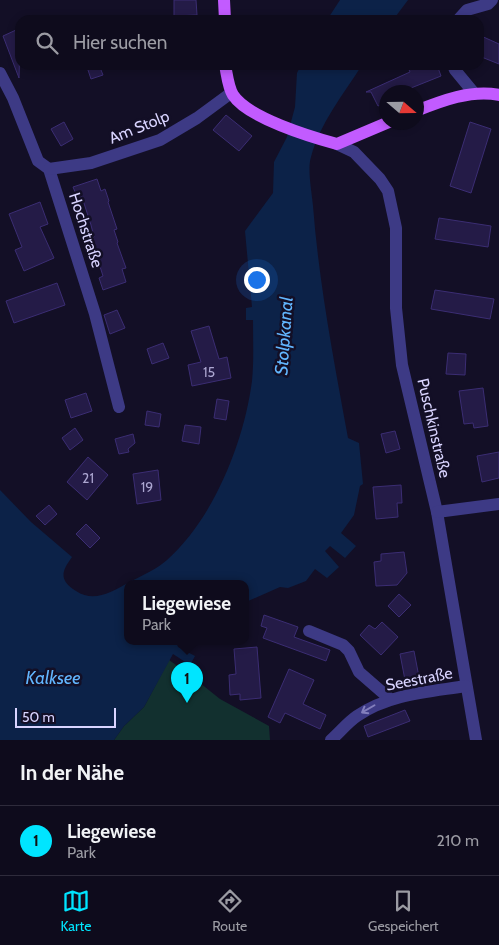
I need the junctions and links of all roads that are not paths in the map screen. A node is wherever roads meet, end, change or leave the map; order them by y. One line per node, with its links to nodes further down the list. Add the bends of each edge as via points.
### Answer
1 (224, 0): 3 (main road)
2 (492, 0): 4 (street)
3 (225, 15)
4 (463, 15)
5 (226, 70): 8 (main road)
6 (455, 70): 9 (street)
7 (0, 73): 14 (street, Hochstraße, via 38,161)
8 (231, 93): 13 (main road, via 238,102 272,122); 14 (street, Am Stolp, via 160,140 91,163)
9 (474, 93): 10 (main road); 11 (main road)
10 (499, 95)
11 (424, 108)
12 (379, 126): 13 (main road)
13 (332, 143): 17 (street, Puschkinstraße, via 354,152 388,191 396,228 396,308 402,365)
14 (49, 169): 15 (street, Hochstraße, via 95,314)
15 (119, 406)
16 (499, 504): 17 (street)
17 (437, 512): 19 (street, Puschkinstraße)
18 (309, 631): 20 (street, via 343,645 359,672)
19 (466, 686): 20 (street, Seestraße); 22 (street, Puschkinstraße)
20 (390, 699): 21 (street, Seestraße, one-way to 21, via 356,717)
21 (331, 740)
22 (476, 740)

